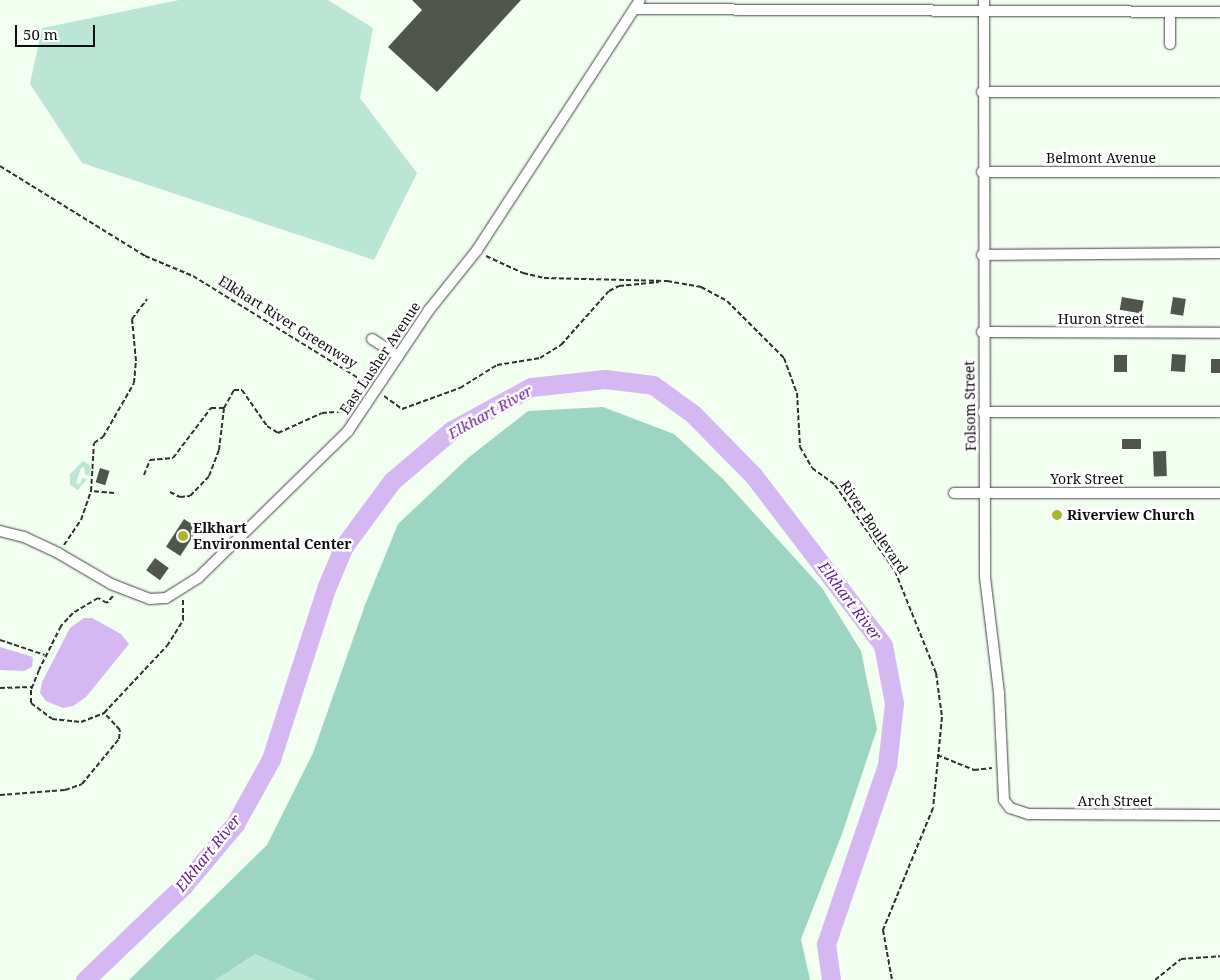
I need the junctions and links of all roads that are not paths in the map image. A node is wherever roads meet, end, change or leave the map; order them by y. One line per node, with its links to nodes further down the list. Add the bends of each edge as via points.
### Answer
1 (640, 0): 4 (street, East Lusher Avenue)
2 (984, 0): 5 (street, Folsom Street)
3 (1203, 0): 7 (street)
4 (634, 9): 5 (street); 19 (street, East Lusher Avenue, via 477,250 448,284)
5 (984, 12): 6 (street); 10 (street, Folsom Street)
6 (1170, 12): 7 (street); 9 (street)
7 (1203, 12): 8 (street)
8 (1220, 12)
9 (1170, 44)
10 (982, 92): 11 (street); 12 (street, Folsom Street)
11 (1220, 92)
12 (982, 172): 13 (street, Belmont Avenue); 15 (street, Folsom Street)
13 (1220, 172)
14 (1220, 253): 15 (street)
15 (982, 255): 16 (street, Folsom Street)
16 (982, 332): 17 (street, Huron Street); 20 (street, Folsom Street)
17 (1220, 333)
18 (372, 339): 19 (street)
19 (398, 356): 25 (street, East Lusher Avenue, via 335,446 180,591 166,598 150,599 118,588 60,554 24,537)
20 (983, 412): 21 (street); 24 (street, Folsom Street)
21 (1220, 412)
22 (1220, 493): 24 (street, York Street)
23 (954, 494): 24 (street, York Street)
24 (985, 494): 26 (street, Folsom Street, via 985,577 999,693 1002,789)
25 (0, 531)
26 (1010, 808): 27 (street, Arch Street, via 1029,814)
27 (1220, 815)

